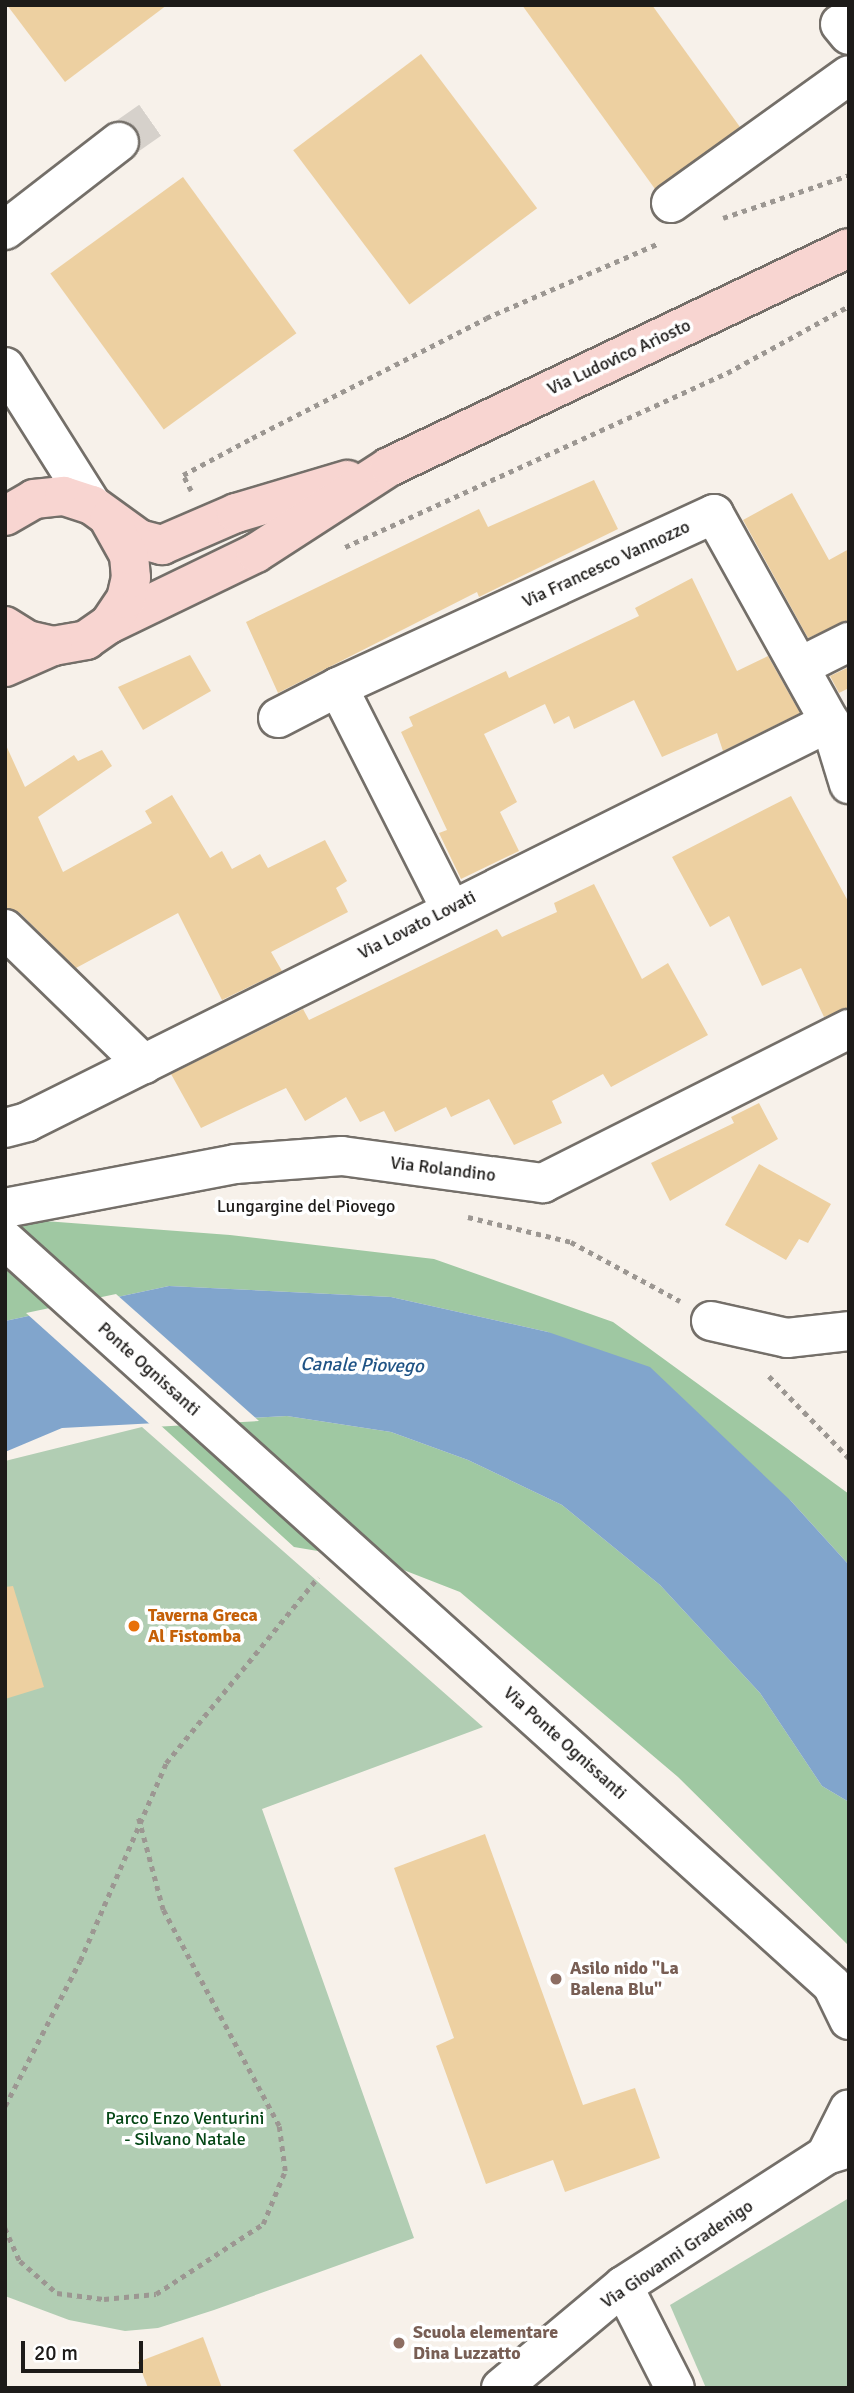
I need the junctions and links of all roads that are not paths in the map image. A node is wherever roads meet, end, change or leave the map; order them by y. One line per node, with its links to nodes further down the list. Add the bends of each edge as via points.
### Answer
1 (849, 75): 3 (street)
2 (120, 142): 4 (street)
3 (671, 220)
4 (5, 230)
5 (849, 248): 7 (main road, Via Ludovico Ariosto)
6 (5, 367): 8 (street)
7 (389, 467): 8 (main road, Via Ludovico Ariosto, via 236,513 162,545 139,539); 10 (main road, Via Ludovico Ariosto, via 256,553)
8 (99, 510): 9 (main road, Via Ludovico Ariosto, via 48,496); 10 (main road, Via Ludovico Ariosto, via 121,533 131,578 126,599)
9 (5, 516)
10 (109, 624): 13 (main road, Via Ludovico Ariosto, via 86,640)
11 (5, 626): 13 (main road, Via Ludovico Ariosto, via 27,640)
12 (849, 642): 14 (street)
13 (53, 646): 15 (main road, Via Ludovico Ariosto)
14 (801, 666): 16 (street, Via Francesco Vannozzo, via 714,514); 18 (street, Via Francesco Vannozzo)
15 (5, 667)
16 (338, 687): 17 (street, Via Francesco Vannozzo); 20 (street)
17 (278, 718)
18 (830, 722): 19 (street, Via Francesco Vannozzo); 20 (street, Via Lovato Lovati)
19 (848, 779)
20 (450, 908): 23 (street, Via Lovato Lovati)
21 (5, 929): 23 (street)
22 (849, 1029): 25 (street, Via Rolandino, via 543,1182 342,1156 235,1164)
23 (145, 1064): 24 (street, Via Lovato Lovati)
24 (5, 1128)
25 (5, 1208)
26 (11, 1246): 29 (street, Ponte Ognissanti)
27 (710, 1321): 28 (street, via 787,1338)
28 (849, 1331)
29 (281, 1487): 30 (street, Via Ponte Ognissanti, via 832,1986)
30 (848, 2010)
31 (849, 2109): 32 (street, Via Giovanni Gradenigo)
32 (837, 2152): 33 (street, Via Giovanni Gradenigo)
33 (623, 2286): 34 (street, Via Giovanni Gradenigo); 35 (street)
34 (501, 2388)
35 (675, 2388)

